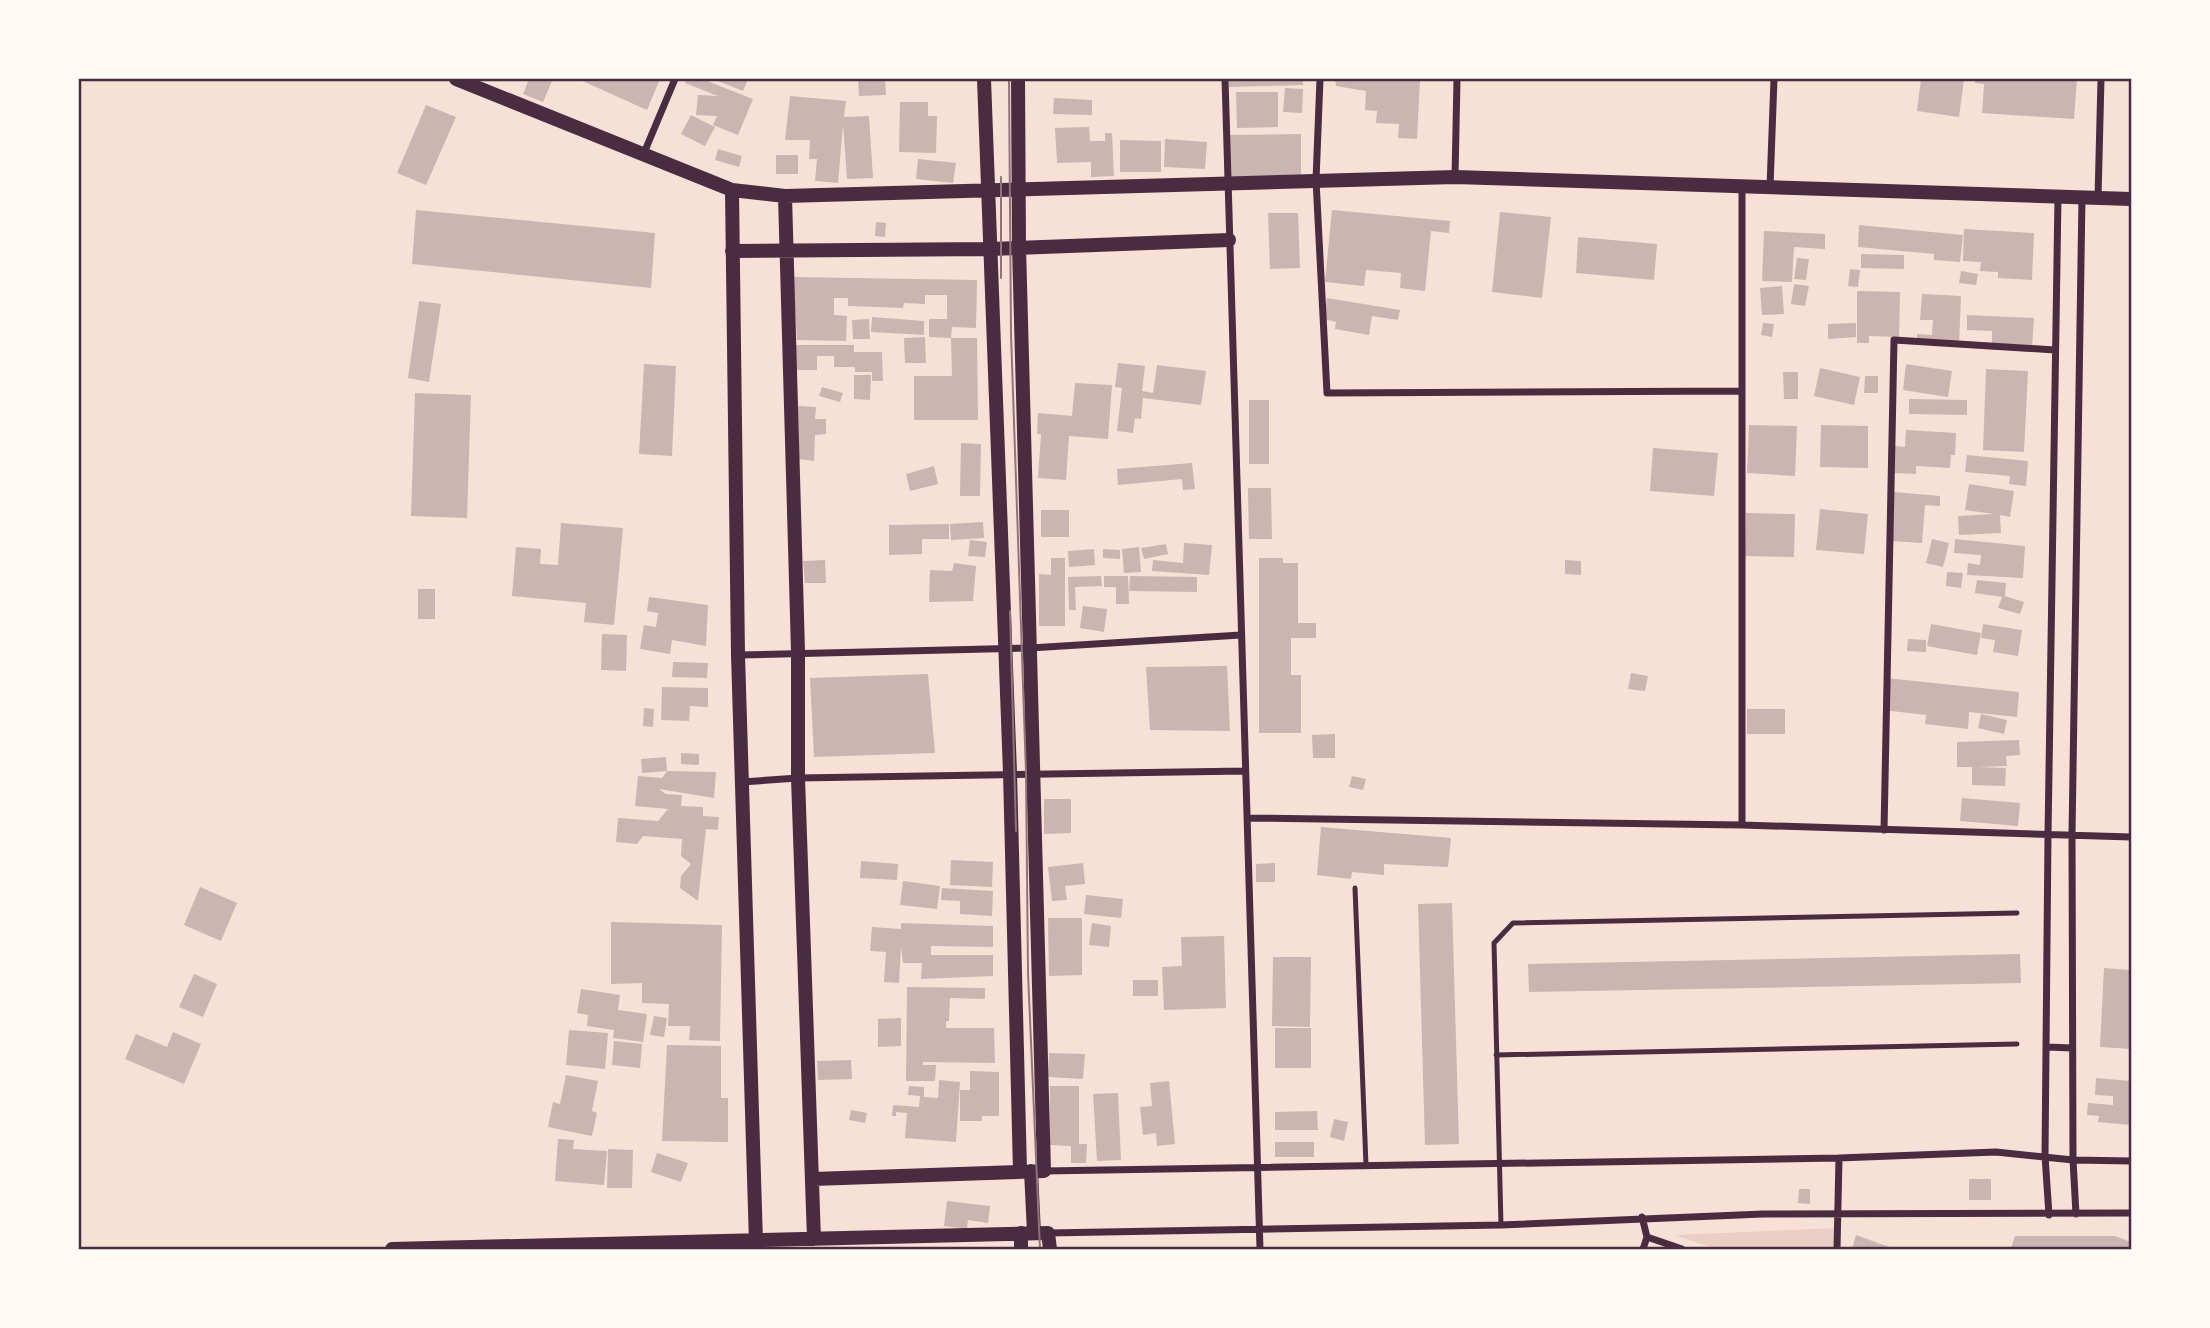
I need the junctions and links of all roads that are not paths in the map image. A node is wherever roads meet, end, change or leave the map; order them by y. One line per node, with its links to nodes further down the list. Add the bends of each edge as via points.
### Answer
1 (456, 79): 10 (main road)
2 (675, 79): 10 (street)
3 (984, 79): 18 (main road)
4 (1018, 79): 17 (main road)
5 (1225, 79): 13 (street)
6 (1320, 79): 12 (street)
7 (1457, 79): 11 (street)
8 (1774, 79): 15 (street)
9 (2101, 79): 22 (street)
10 (644, 153): 16 (main road)
11 (1455, 177): 12 (main road); 14 (main road)
12 (1316, 180): 13 (main road); 30 (street, via 1327,393)
13 (1227, 182): 17 (main road); 24 (street)
14 (1741, 187): 15 (main road); 30 (street)
15 (1770, 188): 20 (main road)
16 (732, 190): 19 (main road); 28 (main road)
17 (1020, 190): 18 (main road); 25 (main road)
18 (987, 192): 19 (main road); 26 (main road)
19 (785, 196): 27 (main road)
20 (2058, 197): 21 (main road); 29 (street)
21 (2082, 198): 22 (main road); 45 (street)
22 (2098, 198): 23 (main road)
23 (2131, 199)
24 (1229, 240): 25 (main road); 31 (street)
25 (1019, 247): 26 (main road); 33 (main road)
26 (990, 249): 27 (main road); 32 (main road)
27 (786, 250): 28 (main road); 34 (main road)
28 (733, 251): 35 (main road)
29 (2055, 350): 43 (street, via 1894,340); 44 (street)
30 (1741, 391): 42 (street)
31 (1241, 635): 33 (street); 36 (street)
32 (1004, 648): 33 (street); 34 (street); 37 (main road)
33 (1030, 648): 38 (main road)
34 (798, 651): 35 (street); 39 (main road)
35 (738, 655): 40 (main road)
36 (1245, 771): 38 (street); 41 (street)
37 (1010, 773): 38 (street); 39 (street); 60 (main road)
38 (1033, 773): 60 (main road)
39 (798, 778): 40 (street); 61 (main road)
40 (743, 782): 72 (main road)
41 (1247, 818): 42 (street); 59 (street)
42 (1742, 825): 43 (street)
43 (1884, 830): 44 (street)
44 (2048, 835): 45 (street); 50 (street)
45 (2071, 835): 46 (street); 51 (street)
46 (2131, 836)
47 (1355, 888): 58 (lane)
48 (2017, 913): 52 (lane, via 1513,923 1494,943)
49 (2017, 1044): 52 (lane)
50 (2047, 1047): 51 (street); 53 (street)
51 (2072, 1048): 55 (street)
52 (1496, 1055): 57 (lane)
53 (2045, 1156): 54 (street, via 1996,1152); 55 (street); 65 (street)
54 (1839, 1158): 57 (street); 62 (street)
55 (2073, 1160): 56 (street); 64 (street)
56 (2131, 1161)
57 (1498, 1163): 58 (street); 67 (lane)
58 (1366, 1165): 59 (street)
59 (1258, 1167): 60 (street); 68 (street)
60 (1032, 1171): 61 (main road); 69 (main road)
61 (813, 1179): 71 (main road)
62 (1836, 1213): 65 (street); 66 (street); 79 (street)
63 (2131, 1213): 64 (street)
64 (2076, 1214): 65 (street)
65 (2049, 1215)
66 (1643, 1217): 67 (street); 70 (street)
67 (1501, 1225): 68 (street)
68 (1259, 1230): 69 (street); 76 (street)
69 (1034, 1233): 71 (main road); 74 (main road); 75 (main road)
70 (1647, 1237): 77 (street); 78 (street)
71 (814, 1239): 72 (main road)
72 (756, 1242): 73 (main road)
73 (392, 1249)
74 (1021, 1249)
75 (1050, 1249)
76 (1260, 1249)
77 (1643, 1249)
78 (1682, 1249)
79 (1837, 1249)

